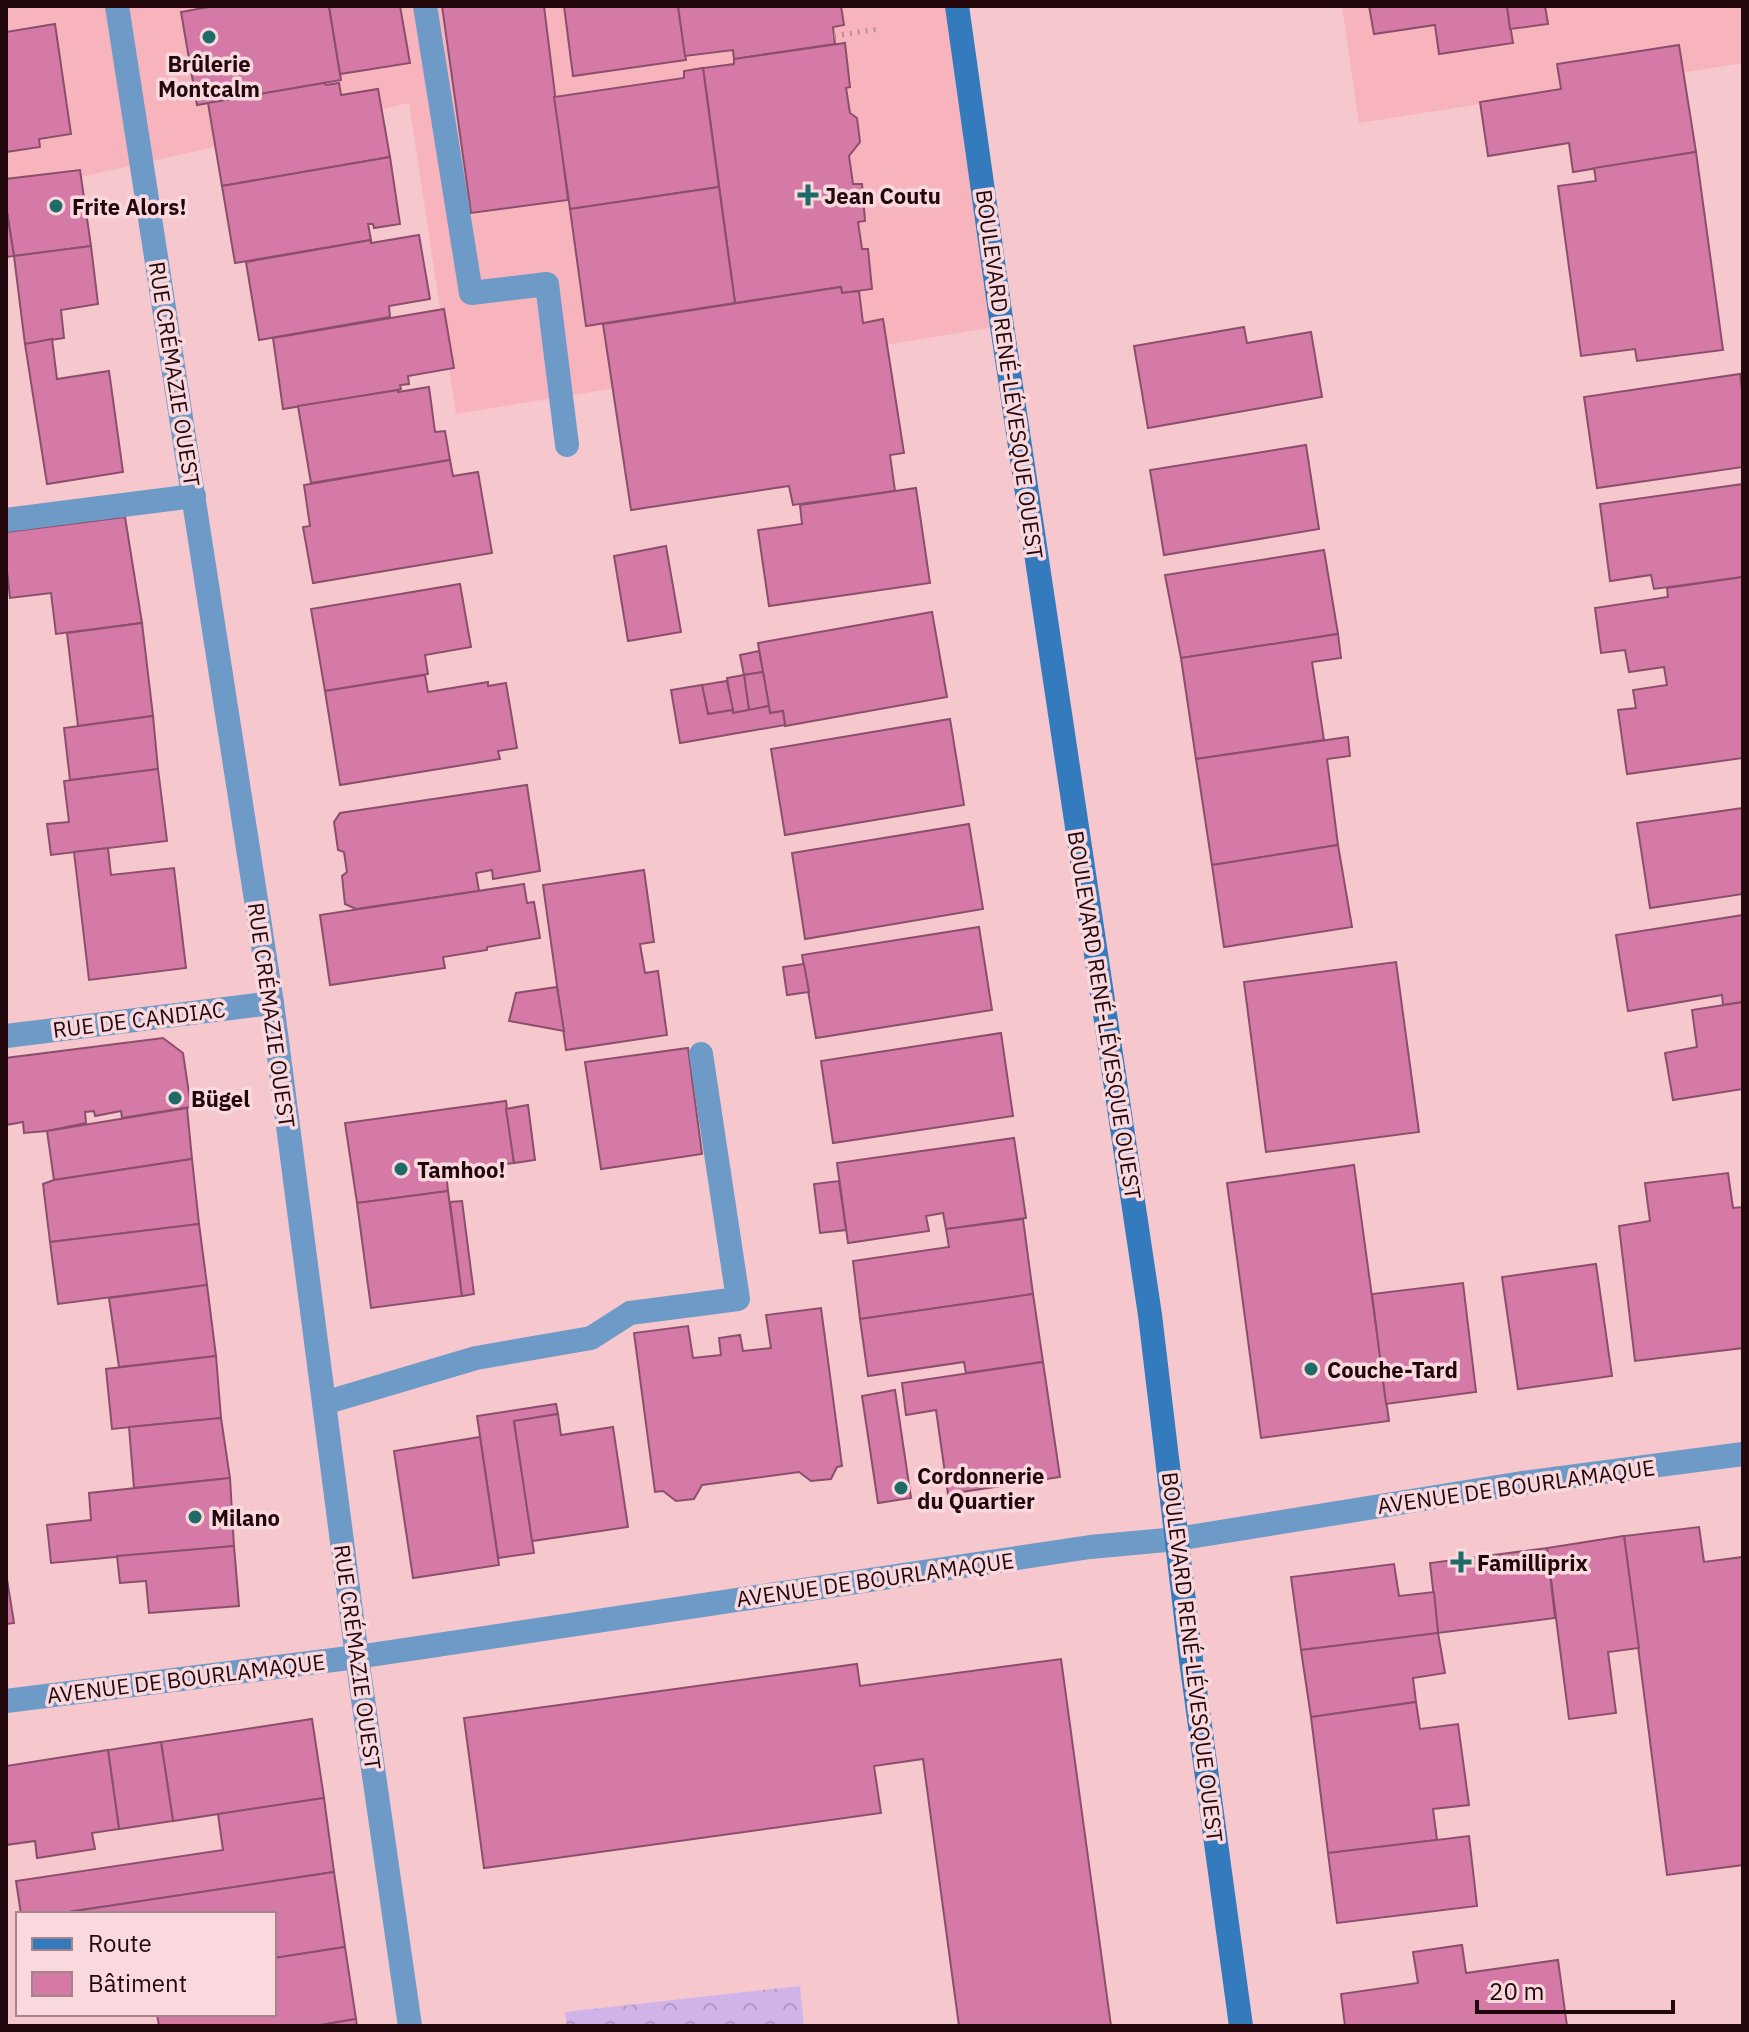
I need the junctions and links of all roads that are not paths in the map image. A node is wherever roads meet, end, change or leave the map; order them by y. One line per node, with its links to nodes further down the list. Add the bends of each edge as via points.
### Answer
1 (117, 6): 5 (street, RUE CRÉMAZIE OUEST)
2 (425, 6): 4 (street, via 471,293 547,284)
3 (957, 6): 12 (main road, BOULEVARD RENÉ-LÉVESQUE OUEST, via 1148,1300)
4 (567, 445)
5 (194, 496): 6 (street); 7 (street, RUE CRÉMAZIE OUEST)
6 (6, 520)
7 (272, 1003): 8 (street, RUE DE CANDIAC); 10 (street, RUE CRÉMAZIE OUEST)
8 (6, 1036)
9 (701, 1054): 10 (street, via 738,1299 630,1313 591,1338 476,1358)
10 (324, 1403): 13 (street, RUE CRÉMAZIE OUEST)
11 (1743, 1454): 12 (street, AVENUE DE BOURLAMAQUE, via 1522,1483)
12 (1177, 1539): 13 (street, AVENUE DE BOURLAMAQUE); 16 (main road, BOULEVARD RENÉ-LÉVESQUE OUEST)
13 (357, 1657): 14 (street, AVENUE DE BOURLAMAQUE); 15 (street, RUE CRÉMAZIE OUEST)
14 (6, 1701)
15 (410, 2026)
16 (1241, 2026)

